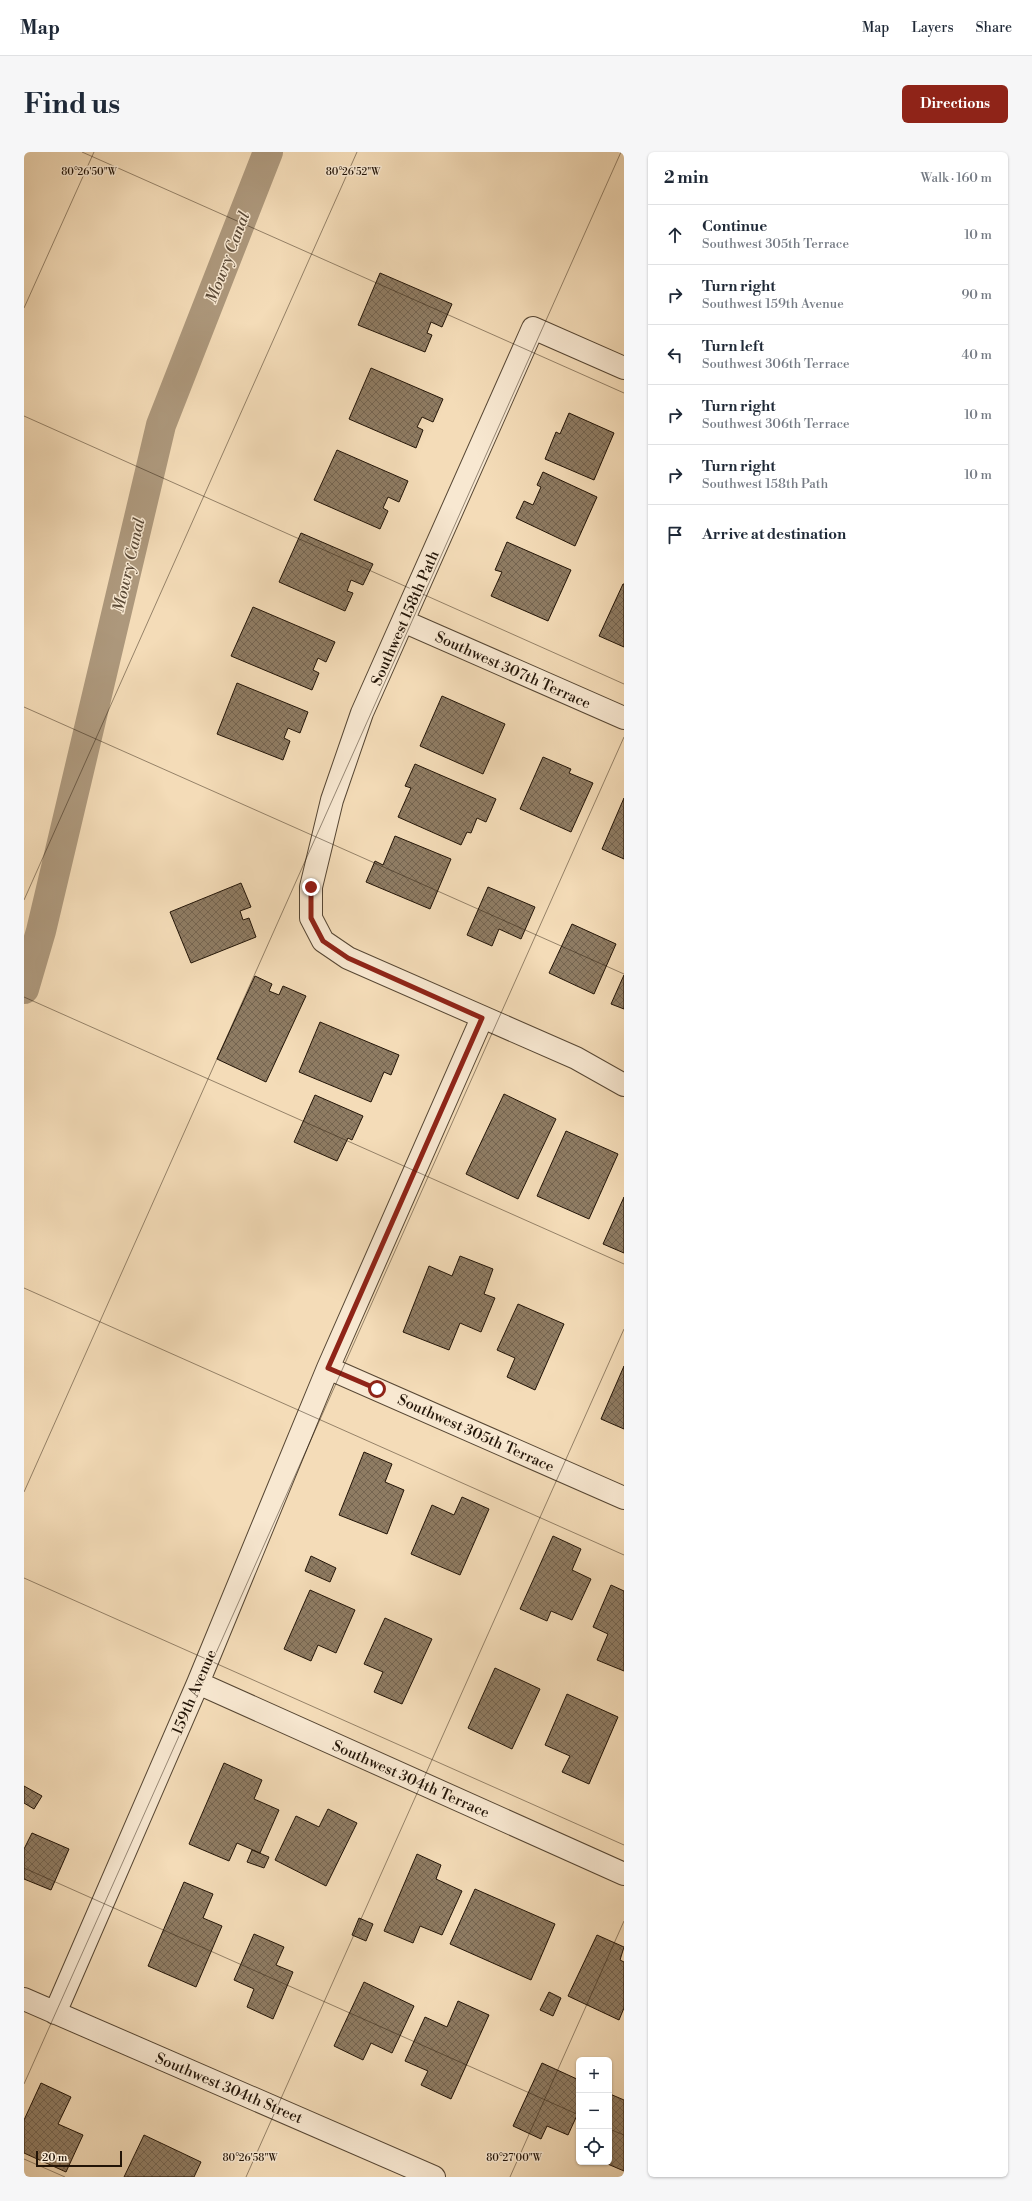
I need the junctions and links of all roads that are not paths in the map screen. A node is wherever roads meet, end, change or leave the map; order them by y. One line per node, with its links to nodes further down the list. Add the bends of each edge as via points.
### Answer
1 (624, 368): 2 (street, Southwest 158th Path, via 533,328)
2 (403, 622): 3 (street, Southwest 307th Terrace); 4 (street, Southwest 158th Path, via 362,713 332,800 311,887 311,918 323,941 348,958)
3 (624, 718)
4 (482, 1018): 5 (street, via 576,1058); 6 (street, 159th Avenue)
5 (624, 1085)
6 (328, 1368): 7 (street, Southwest 305th Terrace); 8 (street, 159th Avenue)
7 (624, 1498)
8 (198, 1683): 9 (street, Southwest 304th Terrace); 11 (street, 159th Avenue)
9 (624, 1874)
10 (24, 1999): 11 (street, Southwest 304th Street)
11 (55, 2013): 12 (street, Southwest 304th Street)
12 (434, 2177)

